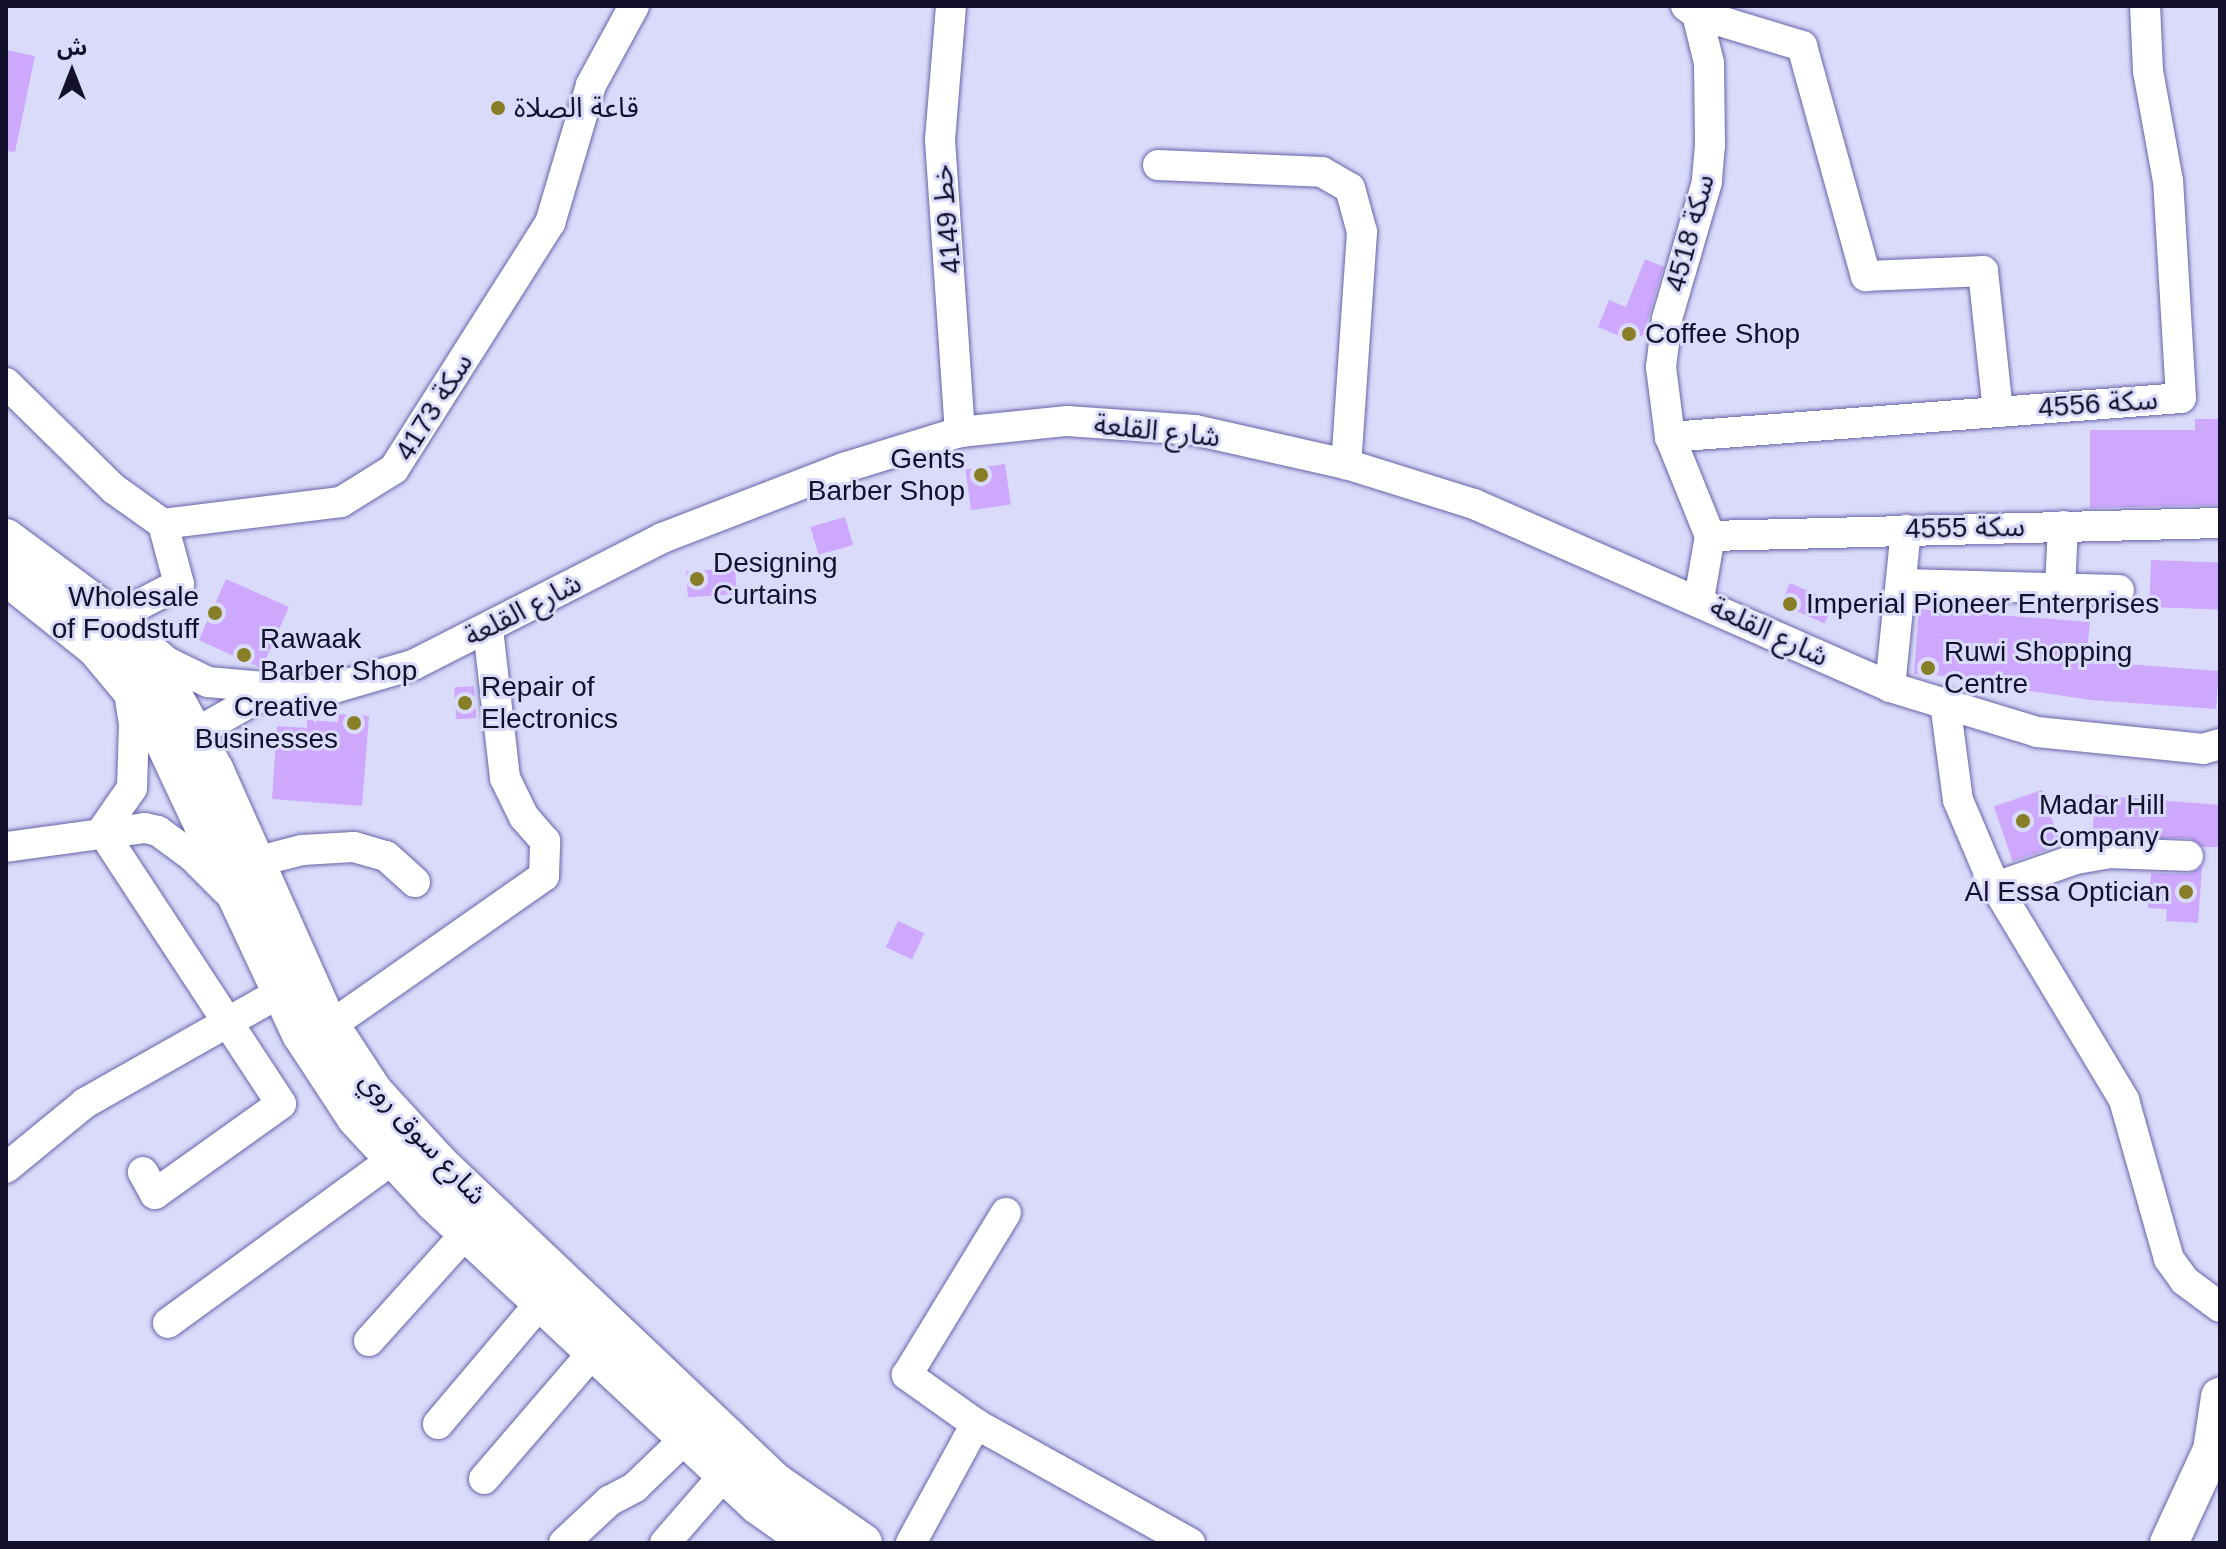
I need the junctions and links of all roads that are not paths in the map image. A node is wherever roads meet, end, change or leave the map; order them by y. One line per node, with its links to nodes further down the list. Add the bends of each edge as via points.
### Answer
1 (634, 6): 12 (street, سكة 4173, via 591,85 550,223 394,469 341,502)
2 (951, 6): 8 (street, 4149 خط, via 940,140)
3 (2145, 6): 7 (street, سكة 4556, via 2148,71 2168,181 2181,398)
4 (1692, 10): 7 (street, via 1802,46 1866,276 1983,271); 9 (street, سكة 4518, via 1709,63 1710,145 1696,231 1667,319 1661,367)
5 (1158, 165): 10 (street, via 1322,172 1350,188 1362,232)
6 (6, 383): 12 (street, via 114,489)
7 (1998, 411): 9 (street, سكة 4556)
8 (960, 432): 10 (street, شارع القلعة, via 1067,421 1195,430); 23 (street, شارع القلعة, via 843,468 662,538)
9 (1670, 437): 15 (street, سكة 4518)
10 (1346, 464): 21 (street, شارع القلعة, via 1474,504)
11 (2220, 523): 13 (street, سكة 4555)
12 (163, 524): 22 (street, via 179,584)
13 (2063, 526): 14 (street, سكة 4555); 19 (street)
14 (1906, 530): 15 (street, سكة 4555); 18 (street)
15 (1710, 536): 21 (street)
16 (6, 538): 22 (main road, شارع سوق روي)
17 (6, 576): 24 (main road, شارع سوق روي, via 96,648)
18 (1903, 584): 19 (street); 25 (street)
19 (2060, 588): 20 (street)
20 (2119, 590)
21 (1699, 599): 25 (street, شارع القلعة)
22 (114, 618): 26 (street, شارع القلعة, via 167,662 208,682); 28 (main road, شارع سوق روي, via 175,699)
23 (488, 629): 26 (street, شارع القلعة, via 413,665 320,692); 39 (street, via 505,778 524,817 545,841 544,876)
24 (128, 687): 30 (street, via 134,724 132,788); 36 (main road, شارع سوق روي, via 151,714)
25 (1890, 687): 27 (street, شارع القلعة)
26 (275, 688): 28 (street)
27 (1945, 703): 29 (street, شارع القلعة, via 2037,732); 35 (street, via 1958,800)
28 (194, 734): 33 (main road, شارع سوق روي)
29 (2214, 750)
30 (102, 831): 31 (street); 36 (street, via 158,831); 38 (street)
31 (6, 847)
32 (2188, 856): 35 (street, via 2110,853)
33 (255, 862): 34 (street, via 302,850 354,847 386,856); 39 (main road, شارع سوق روي)
34 (415, 882)
35 (1996, 887): 46 (street, via 2124,1100 2169,1259 2185,1281)
36 (240, 904): 37 (main road, شارع سوق روي)
37 (281, 992): 38 (street); 40 (main road, شارع سوق روي, via 343,1099)
38 (227, 1021): 41 (street, via 85,1103); 42 (street, via 281,1104 155,1194)
39 (330, 1026): 59 (main road, شارع سوق روي, via 374,1092 441,1165 775,1482)
40 (394, 1158): 44 (main road, شارع سوق روي); 47 (street)
41 (6, 1168)
42 (143, 1172)
43 (1006, 1213): 52 (street, via 907,1375)
44 (467, 1232): 45 (main road, شارع سوق روي); 48 (street)
45 (541, 1302): 49 (main road, شارع سوق روي); 51 (street)
46 (2220, 1307)
47 (168, 1323)
48 (369, 1341)
49 (594, 1351): 53 (main road, شارع سوق روي); 55 (street)
50 (2220, 1397): 62 (main road, via 2212,1450)
51 (438, 1424)
52 (976, 1424): 60 (street); 61 (street)
53 (686, 1438): 54 (main road, شارع سوق روي); 56 (street)
54 (725, 1474): 57 (street); 58 (main road, شارع سوق روي)
55 (484, 1479)
56 (564, 1543)
57 (665, 1543)
58 (811, 1543)
59 (863, 1543)
60 (911, 1543)
61 (1190, 1543)
62 (2169, 1543)

